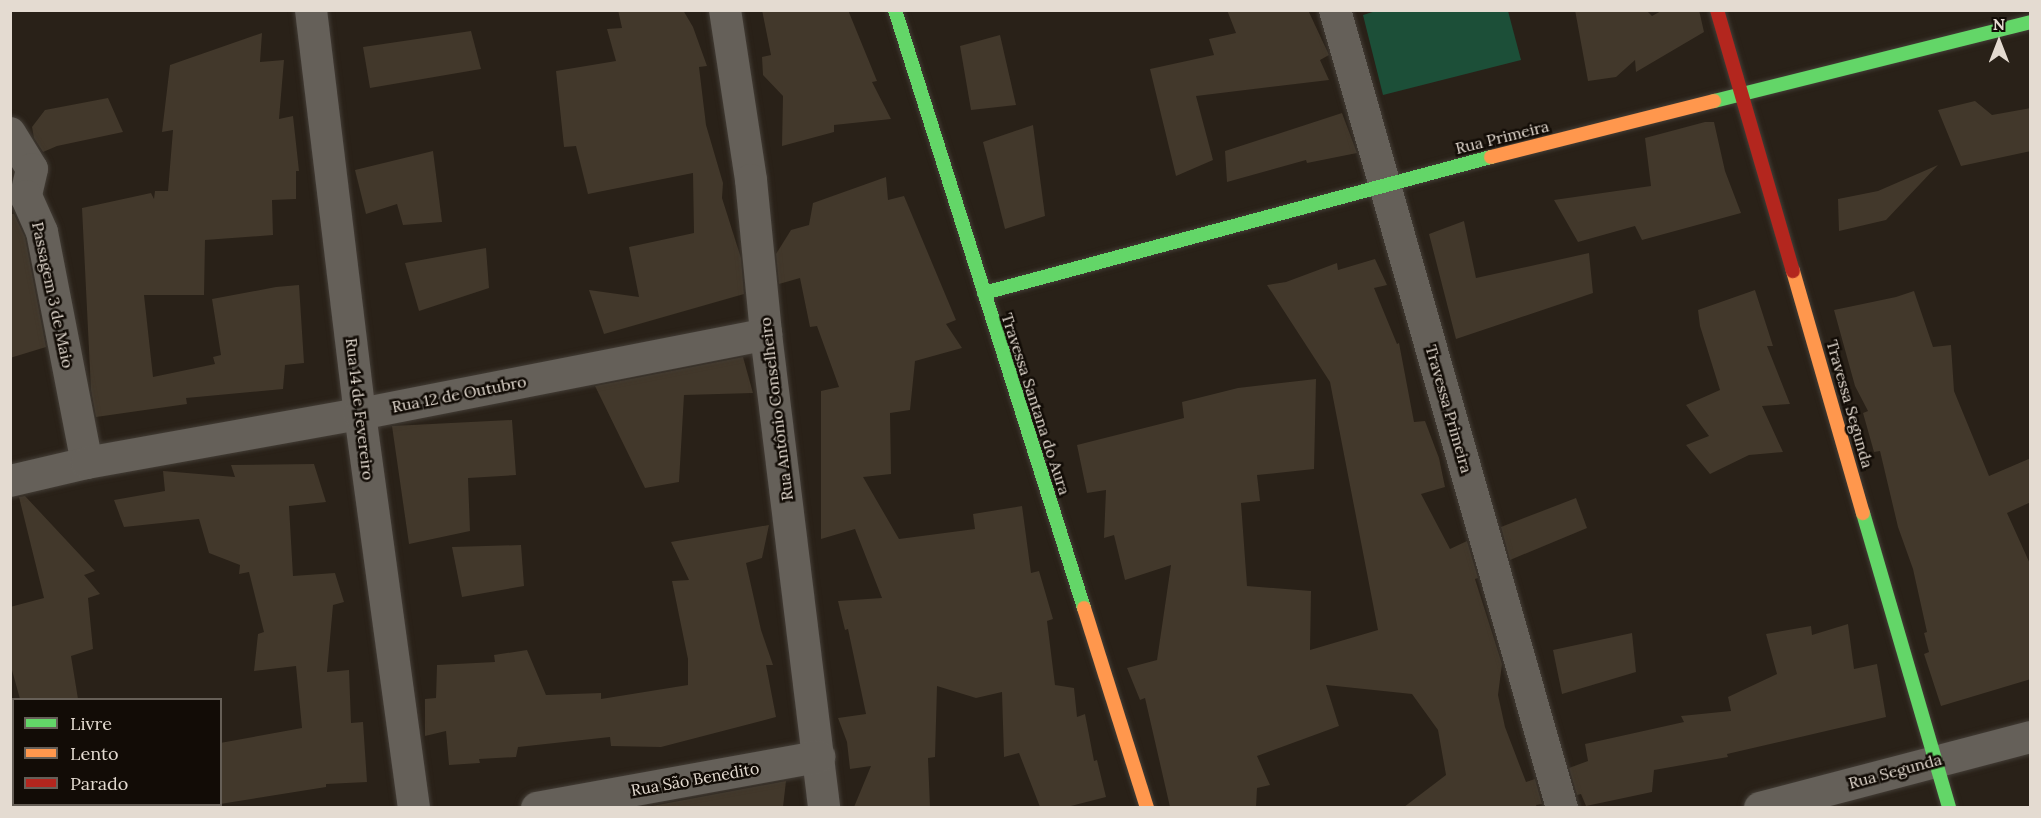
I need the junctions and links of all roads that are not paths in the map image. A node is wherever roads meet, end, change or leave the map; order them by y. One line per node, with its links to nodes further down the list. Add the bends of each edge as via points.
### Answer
1 (311, 10): 12 (street, Rua 14 de Fevereiro)
2 (725, 10): 11 (street, Rua Antônio Conselheiro, via 751,180)
3 (895, 10): 10 (street, Travessa Santana do Aura)
4 (1335, 10): 9 (street, Travessa Primeira)
5 (1717, 10): 7 (street, Travessa Segunda)
6 (2031, 22): 7 (street, Rua Primeira)
7 (1742, 94): 9 (street, Rua Primeira); 17 (street, Travessa Segunda)
8 (10, 133): 13 (street, Passagem 3 de Maio, via 32,169 26,195 42,232)
9 (1385, 183): 10 (street, Rua Primeira); 22 (street, Travessa Primeira)
10 (984, 293): 21 (street, Travessa Santana do Aura)
11 (766, 334): 12 (street, Rua 12 de Outubro); 16 (street, Rua Antônio Conselheiro)
12 (360, 414): 13 (street, Rua 12 de Outubro); 18 (street, Rua 14 de Fevereiro)
13 (87, 463): 14 (street, Rua 12 de Outubro)
14 (10, 481)
15 (2031, 737): 17 (street, Rua Segunda)
16 (819, 757): 19 (street, Rua São Benedito); 20 (street, Rua Antônio Conselheiro)
17 (1936, 760): 23 (street, Rua Segunda); 24 (street, Travessa Segunda)
18 (414, 807)
19 (537, 807)
20 (824, 807)
21 (1147, 807)
22 (1562, 807)
23 (1760, 807)
24 (1949, 807)

